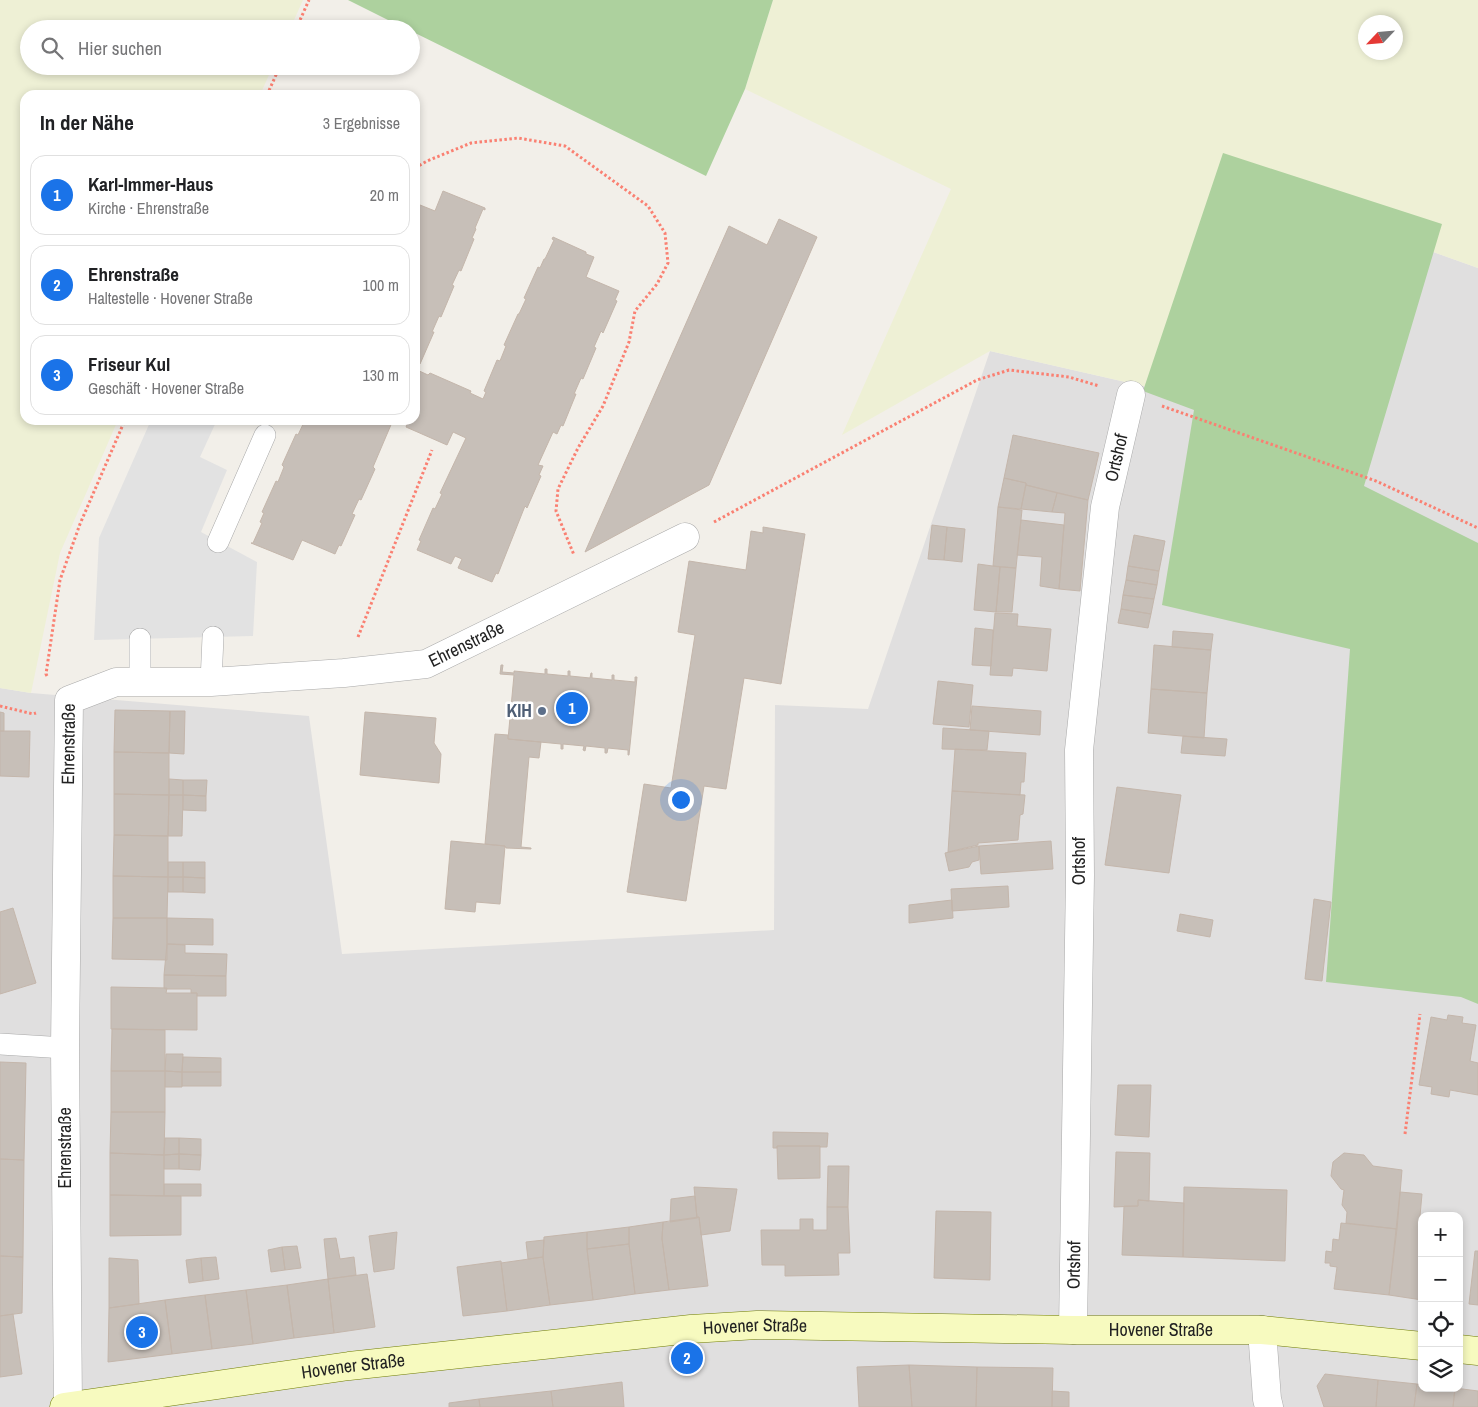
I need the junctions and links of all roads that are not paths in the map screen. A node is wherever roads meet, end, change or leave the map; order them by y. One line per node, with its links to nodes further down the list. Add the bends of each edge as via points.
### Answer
1 (1131, 395): 11 (street, Ortshof, via 1105,507 1078,750 1080,875)
2 (265, 434): 4 (lane)
3 (685, 537): 8 (street, Ehrenstraße, via 426,664)
4 (218, 542)
5 (213, 637): 8 (lane)
6 (140, 639): 7 (lane)
7 (140, 682): 8 (street, Ehrenstraße); 10 (street, Ehrenstraße, via 116,682 69,700)
8 (211, 682)
9 (0, 1044): 10 (lane)
10 (65, 1048): 16 (street, Ehrenstraße)
11 (1073, 1330): 12 (street, Hovener Straße); 16 (street, Hovener Straße, via 757,1325 692,1329 349,1366)
12 (1262, 1330): 13 (street, Hovener Straße); 17 (street)
13 (1418, 1346)
14 (1463, 1349): 15 (street)
15 (1478, 1351)
16 (66, 1407)
17 (1269, 1407)

